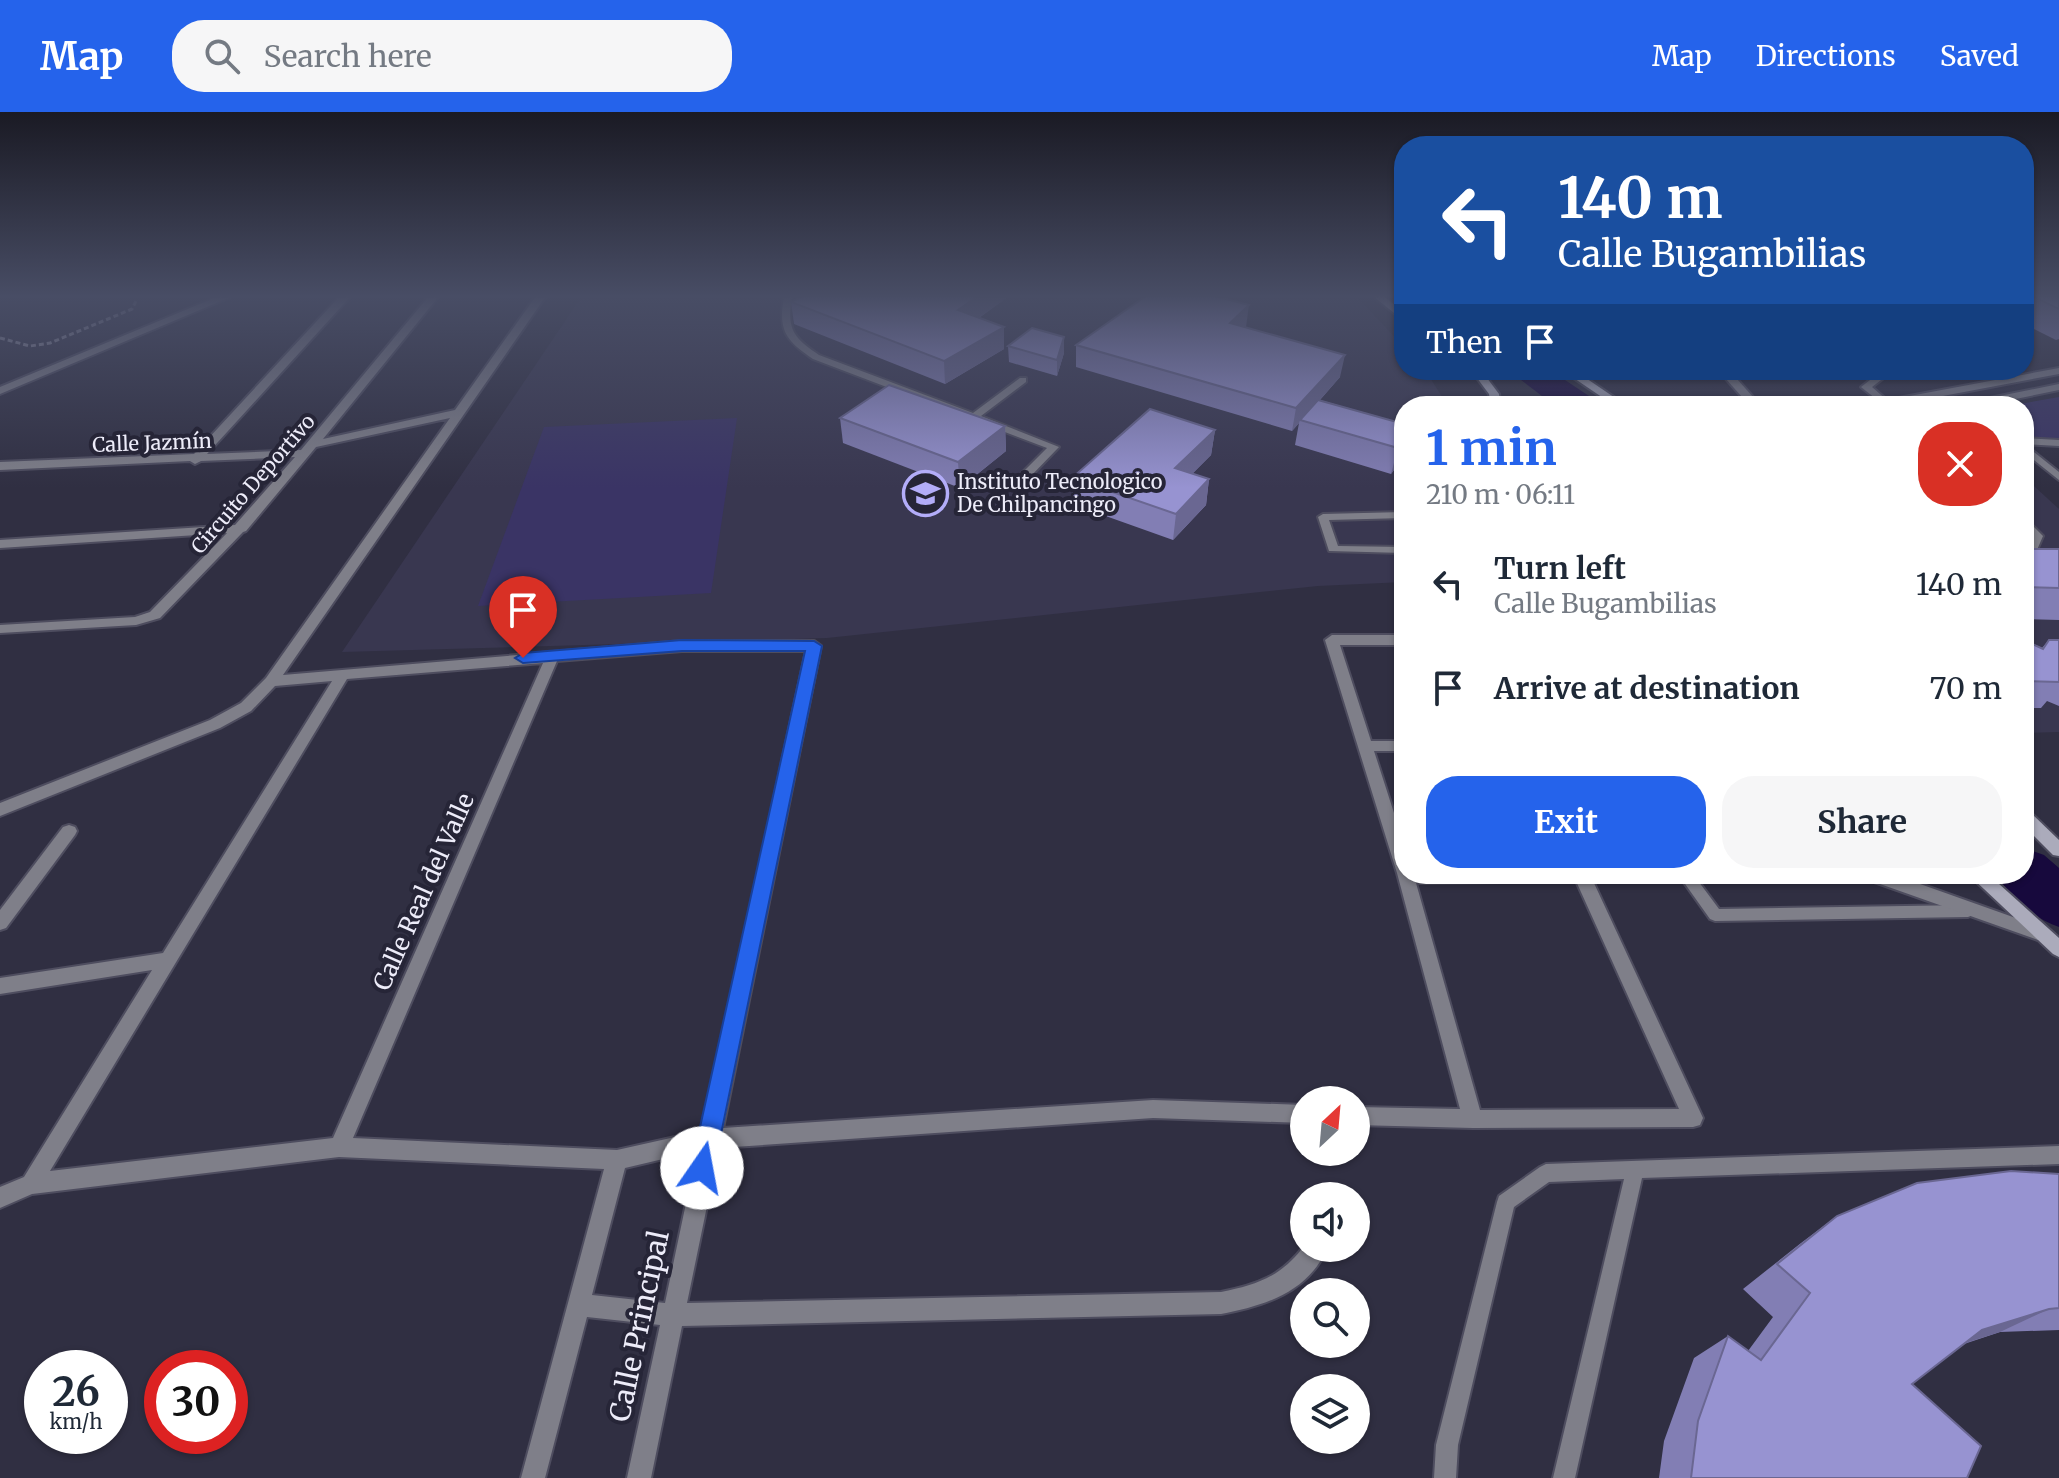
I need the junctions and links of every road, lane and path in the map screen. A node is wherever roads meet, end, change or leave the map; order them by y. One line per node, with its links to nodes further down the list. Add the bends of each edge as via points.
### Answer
1 (75, 360): 16 (street)
2 (287, 360): 28 (street)
3 (382, 360): 26 (street, Circuito Deportivo)
4 (497, 360): 22 (street)
5 (824, 360): 23 (lane)
6 (2059, 371): 7 (street)
7 (2034, 376)
8 (1023, 380): 23 (lane)
9 (1582, 380): 17 (main road)
10 (1732, 380): 18 (street)
11 (1865, 380): 14 (lane)
12 (1875, 380): 14 (lane)
13 (2010, 380): 20 (street)
14 (1866, 387): 19 (lane)
15 (2059, 387): 21 (street)
16 (0, 391)
17 (1607, 396)
18 (1747, 396)
19 (1877, 396)
20 (1923, 396)
21 (2014, 396)
22 (461, 412): 26 (street, Calle Jazmín); 40 (street)
23 (976, 415): 30 (lane, via 1054,447)
24 (2034, 442): 25 (lane)
25 (2059, 443)
26 (310, 448): 28 (street, Calle Jazmín); 33 (street, Circuito Deportivo)
27 (2034, 456): 31 (lane)
28 (195, 460): 29 (street, Calle Jazmín)
29 (0, 466)
30 (1024, 477)
31 (2059, 477)
32 (1394, 515): 35 (lane, via 1323,517 1333,549)
33 (242, 528): 34 (street); 36 (street, Circuito Deportivo, via 155,615 136,621)
34 (0, 544)
35 (1394, 550)
36 (0, 629)
37 (1394, 640): 41 (street, via 1332,640)
38 (553, 655): 39 (street); 62 (street, Calle Principal, via 682,646 814,646); 63 (street, Calle Real del Valle)
39 (342, 676): 40 (street); 57 (street)
40 (271, 681): 43 (street, via 246,707 215,724)
41 (1365, 746): 42 (street); 46 (street)
42 (1394, 746)
43 (0, 810)
44 (2034, 826): 47 (main road)
45 (69, 831): 54 (street)
46 (1394, 839)
47 (2059, 850)
48 (1408, 884): 61 (street)
49 (1586, 884): 61 (street, via 1693,1118)
50 (1692, 884): 53 (lane, via 1715,915)
51 (1898, 884): 53 (street)
52 (1987, 884): 55 (main road)
53 (1968, 911): 55 (street)
54 (0, 923)
55 (2038, 933): 56 (main road)
56 (2059, 949)
57 (166, 960): 58 (street); 67 (street)
58 (0, 986)
59 (1290, 1114): 62 (street, via 1153,1109)
60 (1370, 1116): 61 (street)
61 (1473, 1119)
62 (708, 1139): 65 (street); 71 (street, Calle Principal)
63 (339, 1147): 65 (street); 67 (street)
64 (2059, 1155): 66 (lane)
65 (617, 1160): 70 (street)
66 (1635, 1170): 74 (lane, via 1546,1173 1506,1202 1447,1445); 75 (lane)
67 (31, 1184): 68 (street)
68 (0, 1198)
69 (1306, 1262): 71 (street, via 1297,1275 1261,1296 1221,1303)
70 (578, 1305): 71 (street); 72 (street)
71 (672, 1315): 73 (street, Calle Principal)
72 (533, 1478)
73 (639, 1478)
74 (1445, 1478)
75 (1564, 1478)

